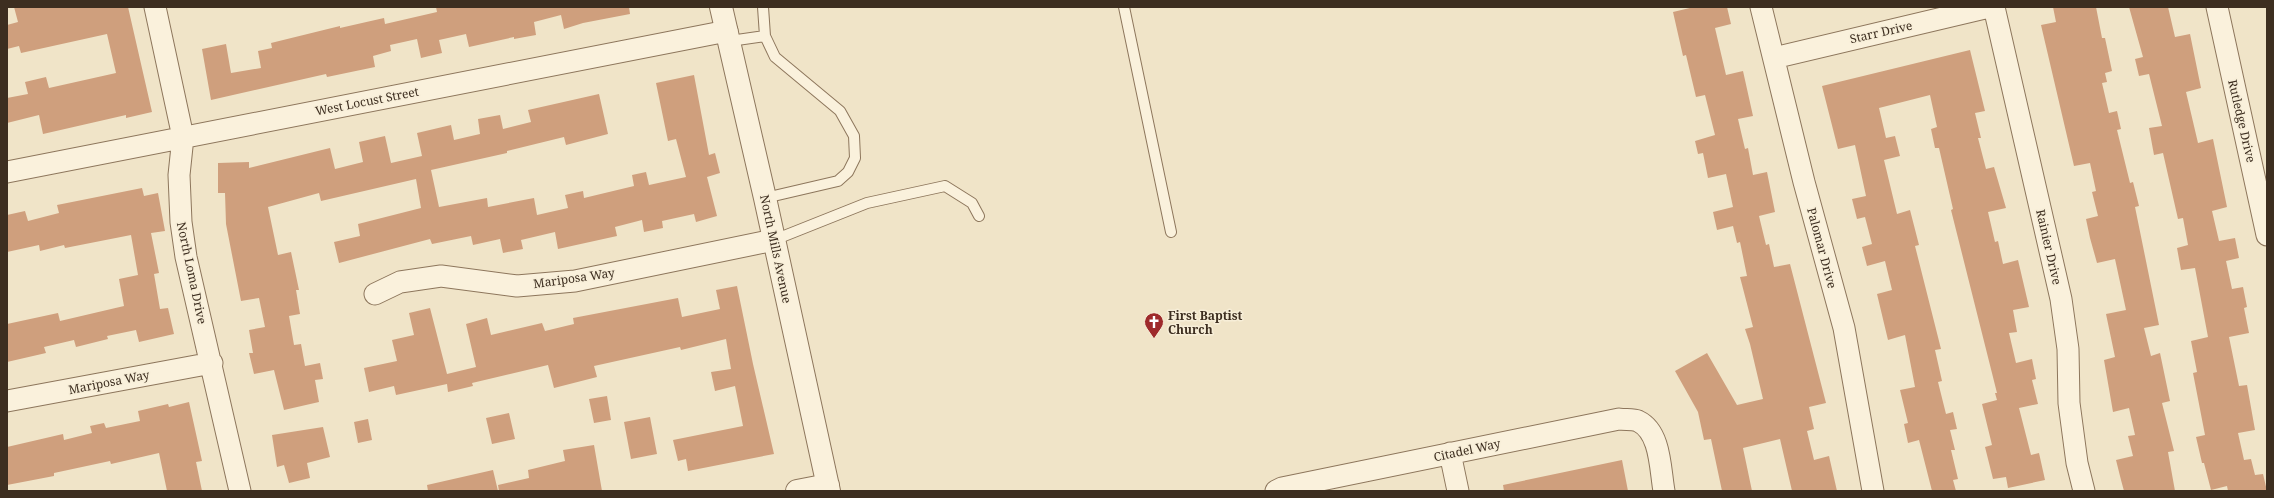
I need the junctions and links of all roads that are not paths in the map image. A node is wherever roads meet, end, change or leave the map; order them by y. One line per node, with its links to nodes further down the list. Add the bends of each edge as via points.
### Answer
1 (155, 7): 12 (street, North Loma Drive)
2 (721, 7): 9 (street, North Mills Avenue)
3 (763, 7): 10 (lane)
4 (1124, 7): 16 (lane)
5 (1761, 7): 11 (street, Palomar Drive)
6 (1989, 7): 11 (street, Starr Drive)
7 (1994, 7): 30 (street, Rainier Drive, via 2061,299 2068,349 2069,403)
8 (2216, 7): 17 (street, Rutledge Drive)
9 (728, 36): 10 (lane); 12 (street, West Locust Street); 14 (street, North Mills Avenue)
10 (765, 36): 14 (lane, via 775,57 840,111 854,136 855,158 848,172 838,181)
11 (1774, 58): 29 (street, Palomar Drive, via 1844,328)
12 (183, 137): 13 (street, West Locust Street); 20 (street, North Loma Drive, via 178,175 181,222 186,257)
13 (7, 172)
14 (765, 198): 18 (street, North Mills Avenue)
15 (979, 216): 18 (lane, via 972,203 945,186 866,203)
16 (1171, 232)
17 (2267, 235)
18 (774, 240): 19 (street, Mariposa Way, via 575,281 518,286 441,276 400,282); 23 (street, North Mills Avenue)
19 (375, 294)
20 (212, 363): 21 (street, Mariposa Way); 24 (street, North Loma Drive)
21 (7, 401)
22 (1450, 454): 26 (street, Citadel Way); 27 (street); 28 (street, Citadel Way, via 1619,419 1636,420 1648,428 1652,435)
23 (829, 488): 25 (street)
24 (240, 491)
25 (797, 491)
26 (1276, 491)
27 (1458, 491)
28 (1664, 491)
29 (1873, 491)
30 (2084, 491)

